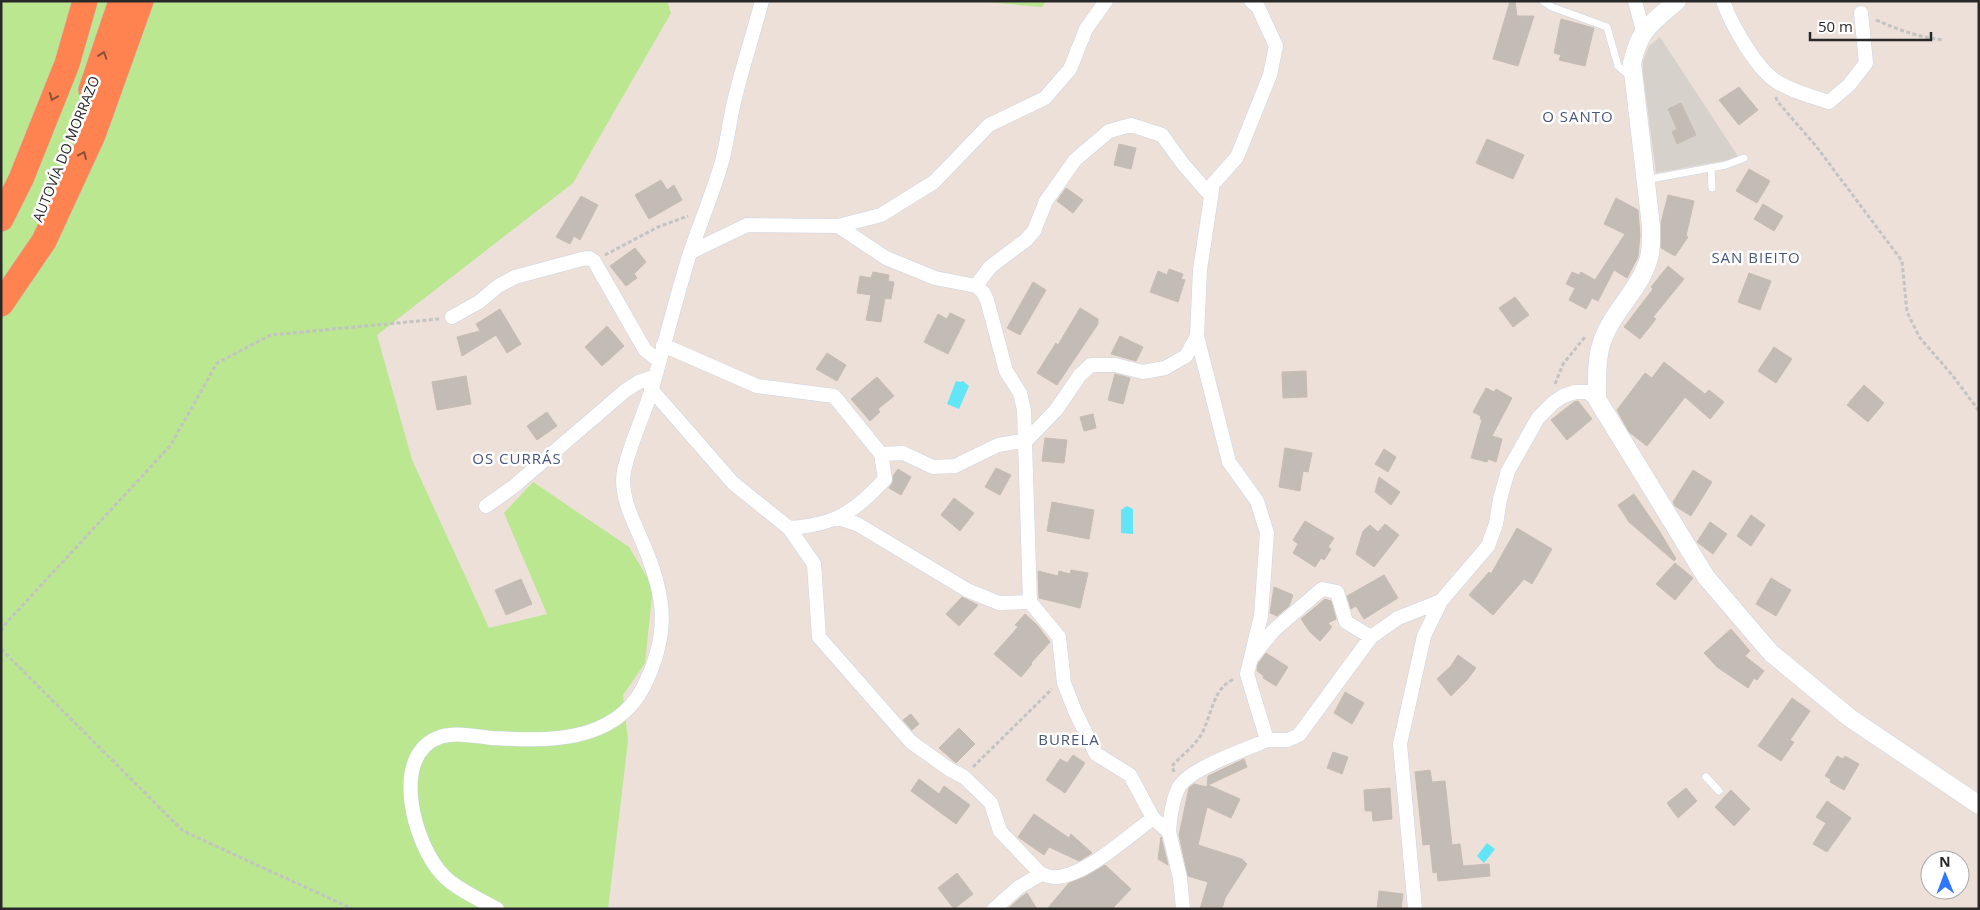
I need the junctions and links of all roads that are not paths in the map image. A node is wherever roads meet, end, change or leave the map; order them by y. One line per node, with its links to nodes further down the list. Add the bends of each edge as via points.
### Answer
1 (85, 1): 19 (highway, one-way to 19, via 67,64 21,179)
2 (121, 1): 23 (highway, AUTOVÍA DO MORRAZO, one-way to 2, via 29,242 85,108)
3 (141, 1): 24 (highway, one-way to 3, via 44,241 92,135)
4 (762, 1): 21 (street, via 734,101 722,162)
5 (1106, 1): 20 (street, via 1086,29 1070,69 1045,98 989,125 926,187 880,215)
6 (1543, 1): 13 (lane, via 1608,27 1618,66)
7 (1635, 1): 12 (street)
8 (1678, 1): 12 (street)
9 (1723, 1): 11 (street, via 1745,46 1774,79 1803,95 1829,102 1866,64)
10 (1256, 3): 18 (street, via 1276,46 1270,76 1237,157 1213,184)
11 (1861, 13)
12 (1643, 31): 13 (street, via 1632,64)
13 (1633, 79): 16 (street)
14 (1744, 158): 15 (lane)
15 (1711, 168): 16 (lane); 17 (lane)
16 (1645, 180): 30 (street, via 1651,226 1648,263 1600,345)
17 (1712, 188)
18 (1211, 196): 22 (street, via 1162,135 1131,125 1109,131 1075,160 1046,201 1034,231 990,267); 26 (street, via 1200,270)
19 (1, 218)
20 (838, 226): 21 (street, via 747,225); 22 (street, via 886,258 935,278)
21 (691, 252): 27 (street)
22 (976, 286): 31 (street, via 987,300 1006,371 1020,393)
23 (1, 293)
24 (1, 304)
25 (452, 317): 28 (street, via 515,277 589,258 594,261 645,350)
26 (1198, 336): 31 (street, via 1186,356 1165,368 1143,372 1115,365 1091,365 1080,375 1056,410); 39 (street, via 1229,462 1258,501 1267,533 1261,616)
27 (663, 345): 28 (street); 32 (street, via 757,386 834,396)
28 (659, 362): 29 (street)
29 (653, 383): 33 (street, via 639,382 626,390 513,487); 35 (street, via 733,483); 47 (street, via 624,473 627,508 652,564 662,614 662,635 640,692 630,706 592,731 534,741 455,735 439,738 419,754 413,769 410,786 412,806 415,827 424,850 445,878)
30 (1597, 399): 36 (street, via 1587,392 1575,392 1558,399 1538,418 1508,471 1488,546); 43 (street, via 1706,577 1771,653 1850,718)
31 (1026, 440): 32 (street, via 998,445 955,466 933,467 903,453); 37 (street)
32 (881, 454): 34 (street, via 884,480 846,515)
33 (486, 506)
34 (838, 518): 35 (street, via 815,526); 37 (street, via 857,524 967,590 999,603)
35 (789, 528): 46 (street, via 814,564 819,637 911,742 964,777 991,803 1000,831)
36 (1441, 601): 38 (street, via 1398,618); 50 (street, via 1424,636 1400,744)
37 (1030, 602): 44 (street, via 1059,636 1064,683 1096,754 1130,775)
38 (1371, 637): 39 (street, via 1346,622 1337,592 1322,589 1274,630); 40 (street, via 1299,735 1288,740)
39 (1251, 658): 40 (street, via 1247,674)
40 (1267, 740): 45 (street, via 1196,771 1180,786)
41 (1706, 777): 42 (lane)
42 (1719, 791)
43 (1979, 805)
44 (1153, 818): 45 (street); 46 (street, via 1077,872 1055,878)
45 (1169, 832): 49 (street, via 1180,878)
46 (1041, 874): 48 (street, via 1019,887)
47 (497, 909)
48 (994, 909)
49 (1183, 909)
50 (1415, 909)

